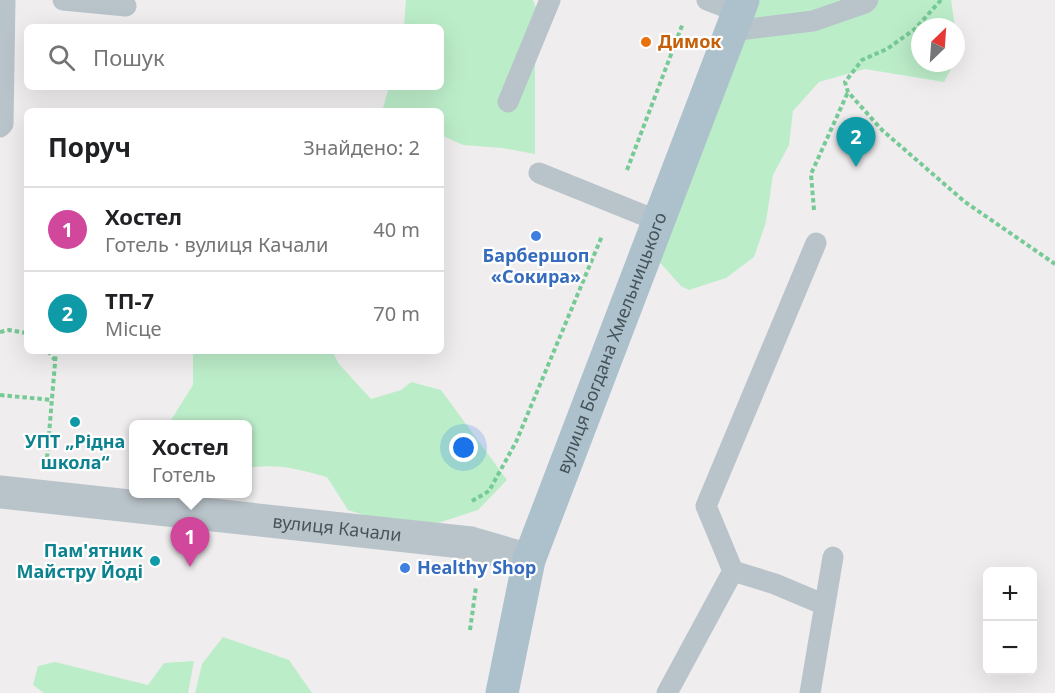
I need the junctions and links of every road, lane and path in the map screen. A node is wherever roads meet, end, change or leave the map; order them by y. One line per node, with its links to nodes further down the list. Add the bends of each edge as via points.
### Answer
1 (5, 0): 12 (lane)
2 (63, 0): 7 (lane)
3 (550, 0): 11 (lane)
4 (707, 0): 8 (lane)
5 (868, 0): 8 (lane, via 813,21)
6 (941, 0): 10 (path, via 915,29 887,49 862,60 845,82)
7 (126, 6)
8 (737, 14): 15 (main road, вулиця Богдана Хмельницького)
9 (686, 16): 14 (path)
10 (848, 92): 16 (path, via 811,174); 17 (path, via 882,129 965,202)
11 (508, 102)
12 (0, 128)
13 (539, 173): 14 (lane)
14 (615, 204): 15 (lane); 27 (path, via 516,442 489,491)
15 (658, 221): 29 (main road, вулиця Богдана Хмельницького)
16 (816, 243): 30 (lane, via 706,506)
17 (1055, 264)
18 (0, 332): 19 (path)
19 (24, 332)
20 (50, 354): 22 (path)
21 (56, 354): 22 (path)
22 (55, 361): 24 (path)
23 (0, 395): 24 (path)
24 (52, 400): 25 (path)
25 (46, 463)
26 (0, 492): 29 (street, вулиця Качали, via 471,543)
27 (464, 506)
28 (833, 557): 32 (lane)
29 (529, 560): 34 (main road, вулиця Богдана Хмельницького)
30 (733, 571): 32 (lane); 35 (lane)
31 (477, 581): 33 (path)
32 (825, 605): 36 (lane)
33 (469, 637)
34 (502, 693)
35 (667, 693)
36 (810, 693)

